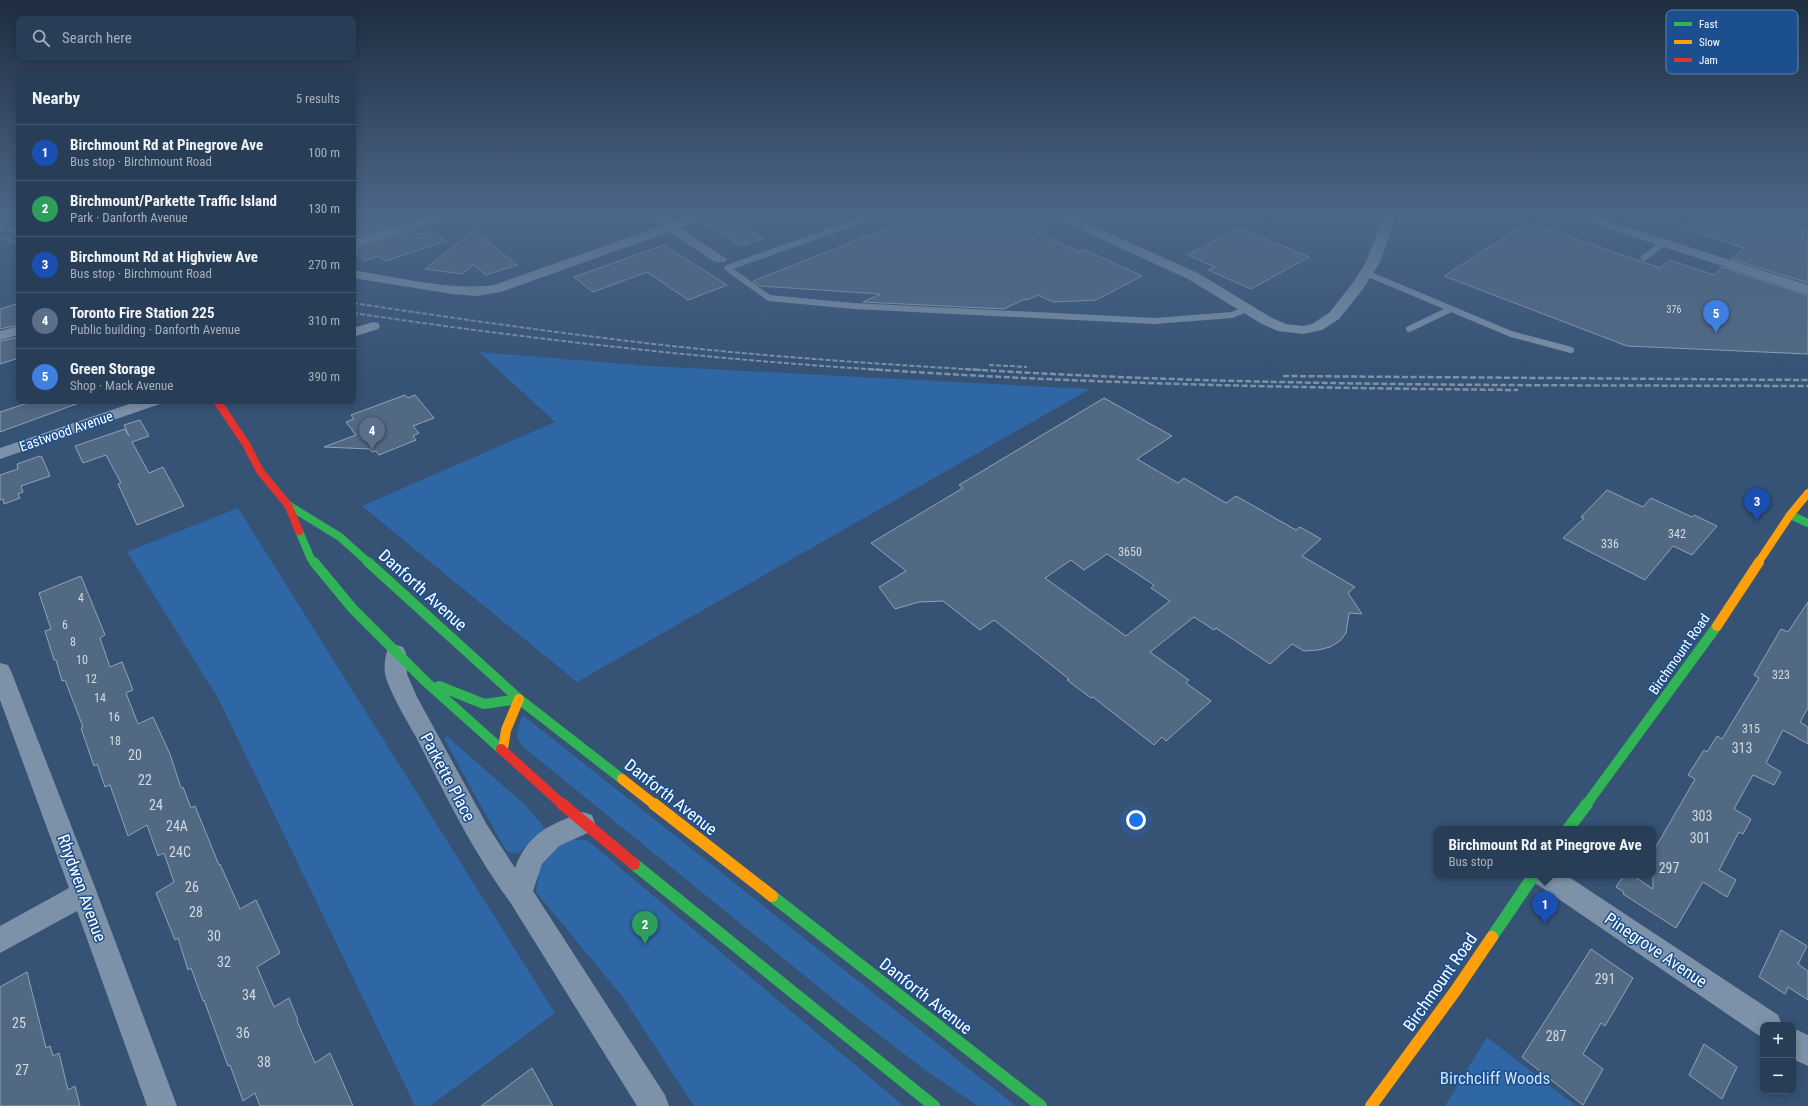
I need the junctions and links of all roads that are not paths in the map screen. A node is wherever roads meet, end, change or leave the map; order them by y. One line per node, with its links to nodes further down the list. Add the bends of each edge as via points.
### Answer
1 (555, 268): 7 (street, via 496,289 476,292)
2 (728, 268): 9 (lane, via 769,298 854,306 1154,322 1232,315)
3 (1175, 268): 9 (street)
4 (1369, 268): 6 (street)
5 (1739, 268): 8 (street)
6 (1366, 273): 9 (street, via 1334,316 1318,327 1303,330 1283,328); 10 (lane)
7 (356, 274)
8 (1808, 290)
9 (1246, 309)
10 (1452, 309): 12 (lane); 16 (lane, via 1511,334)
11 (373, 326): 14 (street)
12 (1409, 329)
13 (16, 331): 15 (street)
14 (356, 331)
15 (0, 336)
16 (1571, 350)
17 (145, 404): 19 (street, Eastwood Avenue)
18 (219, 404): 21 (main road, Danforth Avenue)
19 (0, 454)
20 (241, 457): 21 (main road, Danforth Avenue)
21 (260, 471): 23 (main road, Danforth Avenue)
22 (1808, 493): 24 (main road, Birchmount Road)
23 (288, 505): 26 (main road, Danforth Avenue, via 311,559 353,610); 29 (main road, Danforth Avenue, via 340,537)
24 (1790, 515): 25 (main road); 32 (main road, Birchmount Road, via 1708,639)
25 (1808, 523)
26 (396, 653): 28 (main road, Danforth Avenue); 36 (street, Parkette Place, via 396,674 417,719 478,833 496,863)
27 (0, 671): 35 (street, Rhydwen Avenue)
28 (425, 681): 29 (main road, via 484,704); 30 (main road, Danforth Avenue)
29 (519, 699): 30 (main road, via 506,730); 44 (main road, Danforth Avenue)
30 (503, 749): 31 (main road, Danforth Avenue)
31 (583, 822): 36 (street, via 550,838 532,857); 43 (main road, Danforth Avenue)
32 (1570, 826)
33 (1532, 878): 45 (main road, Birchmount Road, via 1456,990)
34 (1548, 878): 38 (street, Pinegrove Avenue)
35 (84, 893): 37 (street); 41 (street, Rhydwen Avenue)
36 (519, 893): 42 (street, Parkette Place)
37 (0, 940)
38 (1764, 1022)
39 (1796, 1044): 40 (street)
40 (1808, 1052)
41 (162, 1106)
42 (654, 1106)
43 (934, 1106)
44 (1041, 1106)
45 (1371, 1106)

